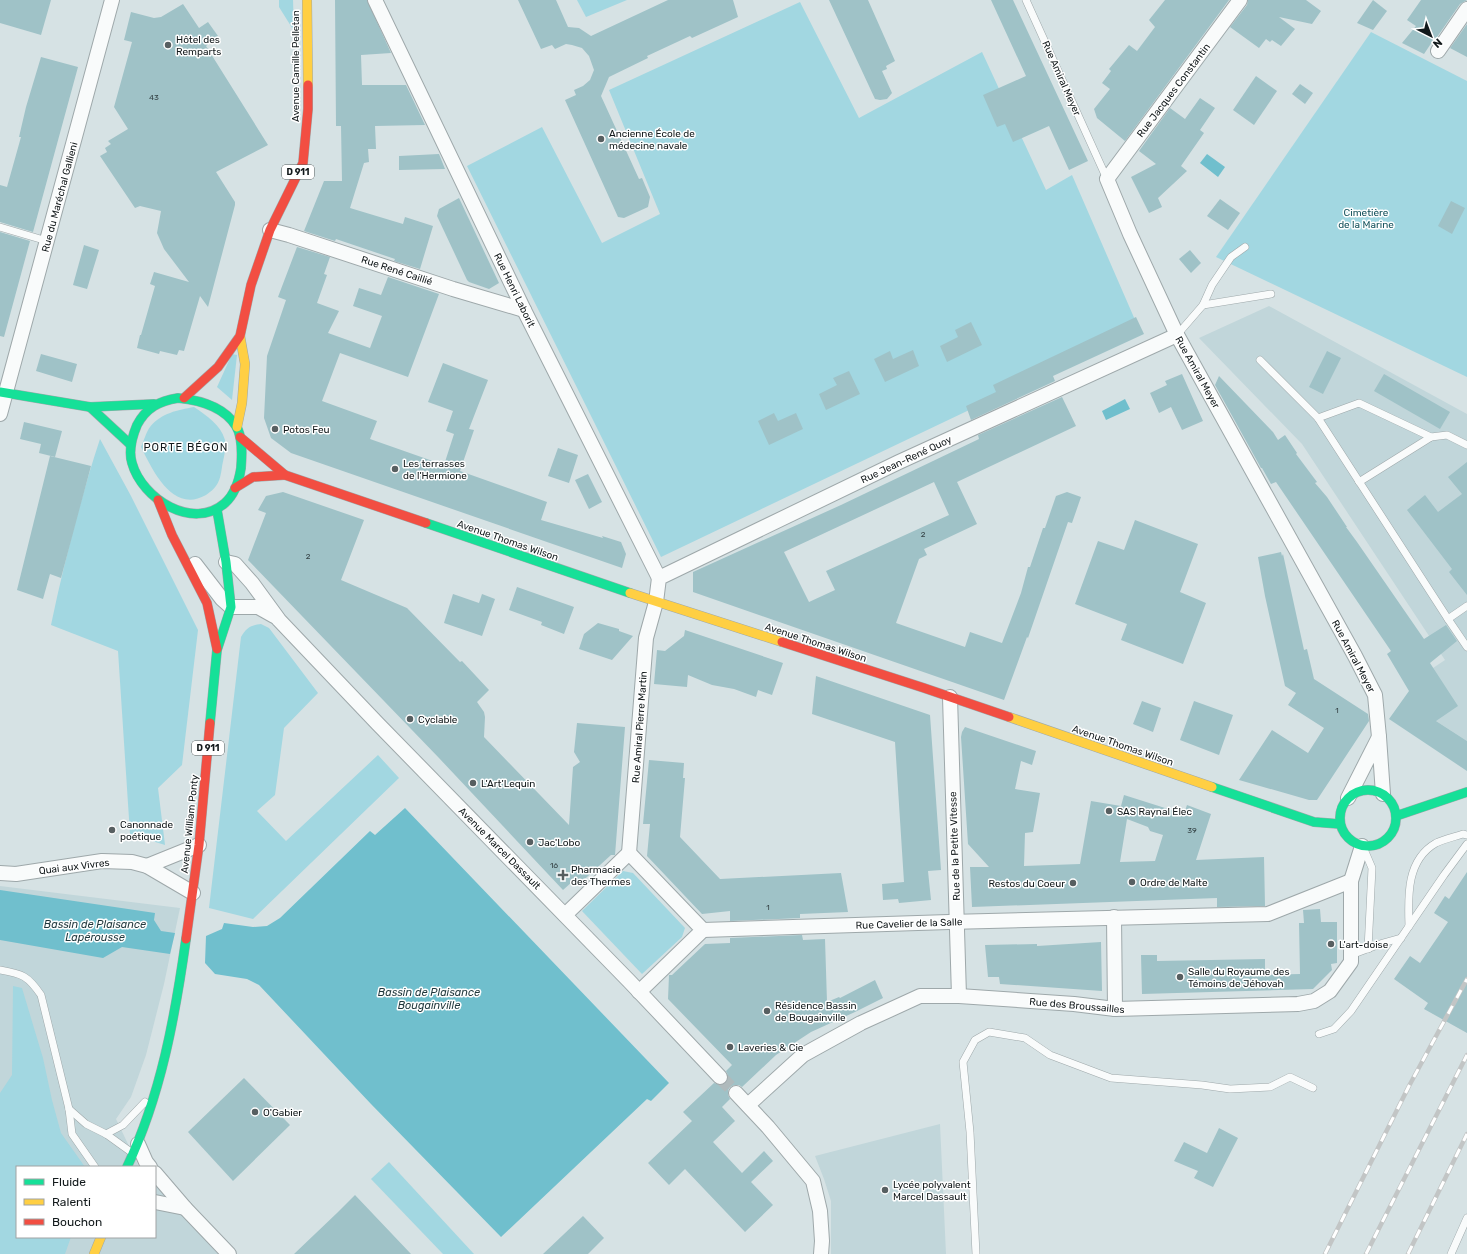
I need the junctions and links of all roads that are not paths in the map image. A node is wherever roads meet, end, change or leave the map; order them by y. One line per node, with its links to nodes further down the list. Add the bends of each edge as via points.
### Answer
1 (112, 0): 11 (street, Rue du Maréchal Gallieni)
2 (307, 0): 10 (main road, Avenue Camille Pelletan / D 911, via 308,109 303,163)
3 (375, 0): 15 (street, Rue Henri Laborit)
4 (1026, 0): 8 (lane, Rue Amiral Meyer)
5 (1240, 0): 8 (street, Rue Jacques Constantin)
6 (1467, 9): 7 (street)
7 (1438, 52)
8 (1107, 179): 16 (street, Rue Amiral Meyer)
9 (0, 227): 11 (lane)
10 (270, 230): 15 (street, Rue René Caillié); 17 (main road, Avenue Camille Pelletan / D 911, via 251,285)
11 (46, 241): 19 (street, Rue du Maréchal Gallieni)
12 (1245, 247): 14 (lane, via 1231,257 1212,285)
13 (1271, 294): 14 (lane)
14 (1203, 305): 16 (lane)
15 (524, 310): 37 (street, Rue Henri Laborit)
16 (1177, 335): 37 (street, Rue Jean-René Quoy, via 899,462); 46 (street, Rue Amiral Meyer, via 1355,656 1375,696)
17 (240, 336): 20 (main road, Avenue Camille Pelletan / D 911, via 218,367); 25 (main road, Avenue Camille Pelletan / D 911, via 246,364)
18 (1260, 360): 24 (lane)
19 (3, 393): 22 (main road); 23 (street, Rue du Maréchal Gallieni)
20 (184, 398): 21 (main road, via 165,399); 25 (main road, via 216,407)
21 (154, 404): 22 (main road); 28 (main road, via 141,418 134,431)
22 (90, 407): 28 (main road)
23 (0, 414)
24 (1318, 418): 27 (lane, via 1359,403); 31 (lane)
25 (237, 427): 26 (main road)
26 (240, 437): 30 (main road, Avenue Thomas Wilson); 32 (main road, via 242,453)
27 (1431, 438): 29 (lane, via 1447,435); 31 (lane)
28 (131, 445): 33 (main road, via 134,469)
29 (1467, 445)
30 (285, 475): 32 (main road, Avenue Thomas Wilson, via 253,477); 38 (main road, Avenue Thomas Wilson)
31 (1359, 482): 41 (lane)
32 (235, 488): 34 (main road, via 230,498)
33 (158, 500): 34 (main road, via 192,514); 35 (main road, Avenue William Ponty / D 911)
34 (217, 510): 36 (main road, Avenue William Ponty / D 911)
35 (172, 535): 40 (street, D 911); 44 (main road, Avenue William Ponty / D 911, via 207,603)
36 (226, 562): 40 (main road, Avenue William Ponty / D 911); 42 (street, Avenue Marcel Dassault, via 235,564)
37 (659, 578): 38 (street)
38 (656, 602): 45 (main road, Avenue Thomas Wilson); 56 (street, Rue Amiral Pierre Martin, via 646,638)
39 (1467, 606): 41 (lane)
40 (231, 607): 42 (street, Avenue Marcel Dassault, via 258,607); 44 (main road, Avenue William Ponty / D 911)
41 (1448, 619): 43 (lane)
42 (279, 620): 61 (street, Avenue Marcel Dassault)
43 (1467, 647)
44 (218, 650): 54 (main road, Avenue William Ponty / D 911)
45 (950, 697): 51 (main road, Avenue Thomas Wilson, via 1314,822); 63 (street, Rue de la Petite Vitesse)
46 (1379, 737): 48 (street, Rue Amiral Meyer); 49 (street)
47 (1467, 792): 50 (main road)
48 (1383, 794): 49 (main road, via 1365,790 1356,792); 50 (main road, via 1394,807)
49 (1348, 798): 51 (main road, via 1340,814)
50 (1396, 816): 55 (main road, via 1388,837 1381,843)
51 (1340, 824): 55 (main road, via 1348,838)
52 (1467, 835): 64 (lane, via 1462,834 1437,843 1420,859 1411,876)
53 (1467, 844): 64 (lane)
54 (199, 845): 57 (street); 60 (main road, Avenue William Ponty / D 911)
55 (1362, 846): 59 (street, Rue des Broussailles); 67 (lane, via 1372,868)
56 (629, 853): 61 (street); 65 (street)
57 (147, 866): 58 (street, Quai aux Vivres, via 132,862 102,861 16,874); 60 (street, Quai aux Vivres)
58 (0, 873)
59 (1351, 881): 62 (street, Rue Cavelier de la Salle, via 1268,914); 68 (street, Rue des Broussailles)
60 (192, 898): 76 (main road, D 911, via 171,1034)
61 (565, 915): 70 (street, Avenue Marcel Dassault)
62 (1114, 917): 63 (street, Rue Cavelier de la Salle); 72 (street)
63 (956, 922): 65 (street, Rue Cavelier de la Salle); 71 (street, Rue de la Petite Vitesse)
64 (1409, 926): 66 (lane)
65 (703, 930): 70 (street)
66 (1401, 938): 67 (lane); 73 (lane, via 1351,1011 1334,1029)
67 (1368, 949): 68 (lane)
68 (1351, 955): 72 (street, Rue des Broussailles, via 1351,962 1330,991 1314,1001 1298,1004)
69 (0, 970): 79 (lane, via 20,974 32,982 41,995)
70 (639, 992): 74 (street, Avenue Marcel Dassault)
71 (959, 996): 72 (street, Rue des Broussailles); 78 (street, Rue des Broussailles, via 920,996 861,1023 803,1055)
72 (1115, 1009)
73 (1319, 1034)
74 (720, 1077)
75 (1313, 1088): 93 (lane, via 1290,1076 1270,1087 1230,1089 1111,1078 1050,1055 1025,1038 990,1032 975,1040 963,1062 970,1132)
76 (157, 1089): 80 (lane, via 123,1125); 81 (main road, D 911)
77 (736, 1093): 78 (street)
78 (748, 1105): 92 (street, via 813,1181 820,1211)
79 (69, 1109): 80 (lane, via 86,1124); 83 (lane, via 72,1134)
80 (106, 1134): 81 (lane)
81 (135, 1149): 82 (street); 84 (main road, D 911)
82 (148, 1165)
83 (94, 1166)
84 (126, 1166)
85 (156, 1174): 87 (street)
86 (156, 1202): 87 (street)
87 (185, 1208): 91 (street)
88 (1467, 1218): 94 (lane)
89 (101, 1238): 90 (main road)
90 (94, 1254)
91 (229, 1254)
92 (821, 1254)
93 (976, 1254)
94 (1450, 1254)

